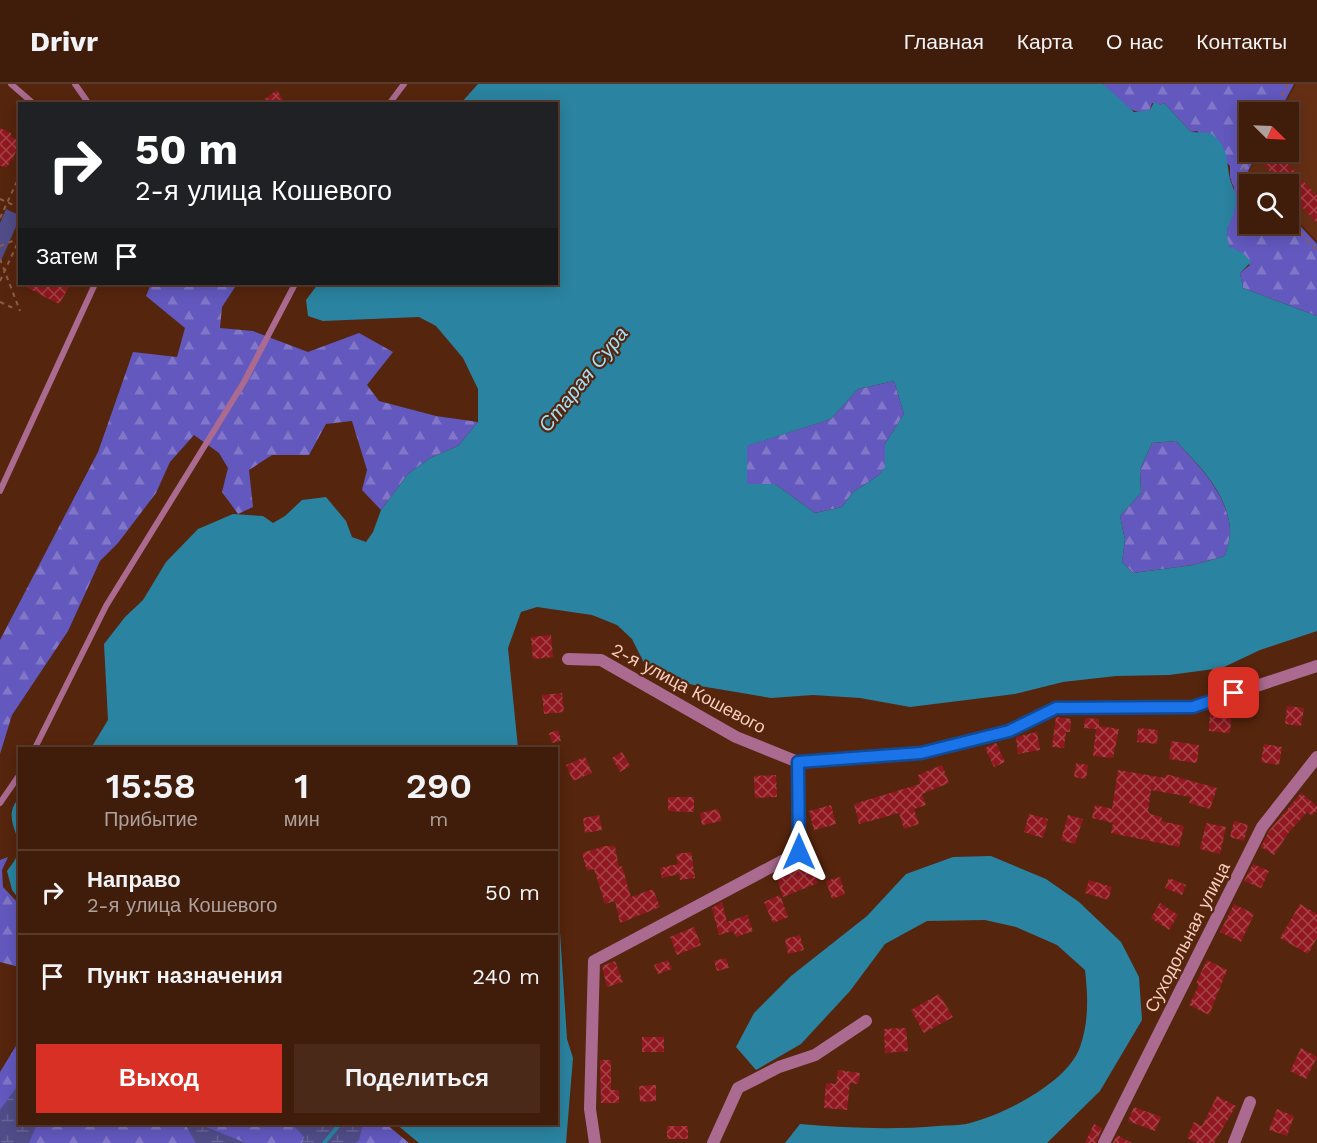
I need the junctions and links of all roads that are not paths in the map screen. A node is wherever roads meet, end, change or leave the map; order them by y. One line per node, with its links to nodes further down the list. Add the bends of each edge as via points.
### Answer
1 (11, 84): 4 (lane)
2 (75, 84): 5 (lane)
3 (404, 84): 6 (lane)
4 (32, 102)
5 (87, 102)
6 (390, 102)
7 (95, 285): 9 (lane)
8 (294, 285): 12 (lane, via 244,382 106,606)
9 (0, 491)
10 (568, 659): 14 (street, 2-я улица Кошевого, via 601,660 736,737)
11 (1317, 666): 14 (street, 2-я улица Кошевого, via 1193,707 1056,708 1009,731 921,753)
12 (36, 747)
13 (1317, 757): 21 (street, Суходольная улица, via 1262,827)
14 (798, 762): 19 (street, via 799,852 594,961 590,1109)
15 (18, 777): 16 (lane)
16 (0, 803)
17 (866, 1021): 20 (street, via 815,1055 779,1067 738,1088)
18 (1250, 1102): 22 (street)
19 (595, 1143)
20 (713, 1143)
21 (1104, 1143)
22 (1234, 1143)

